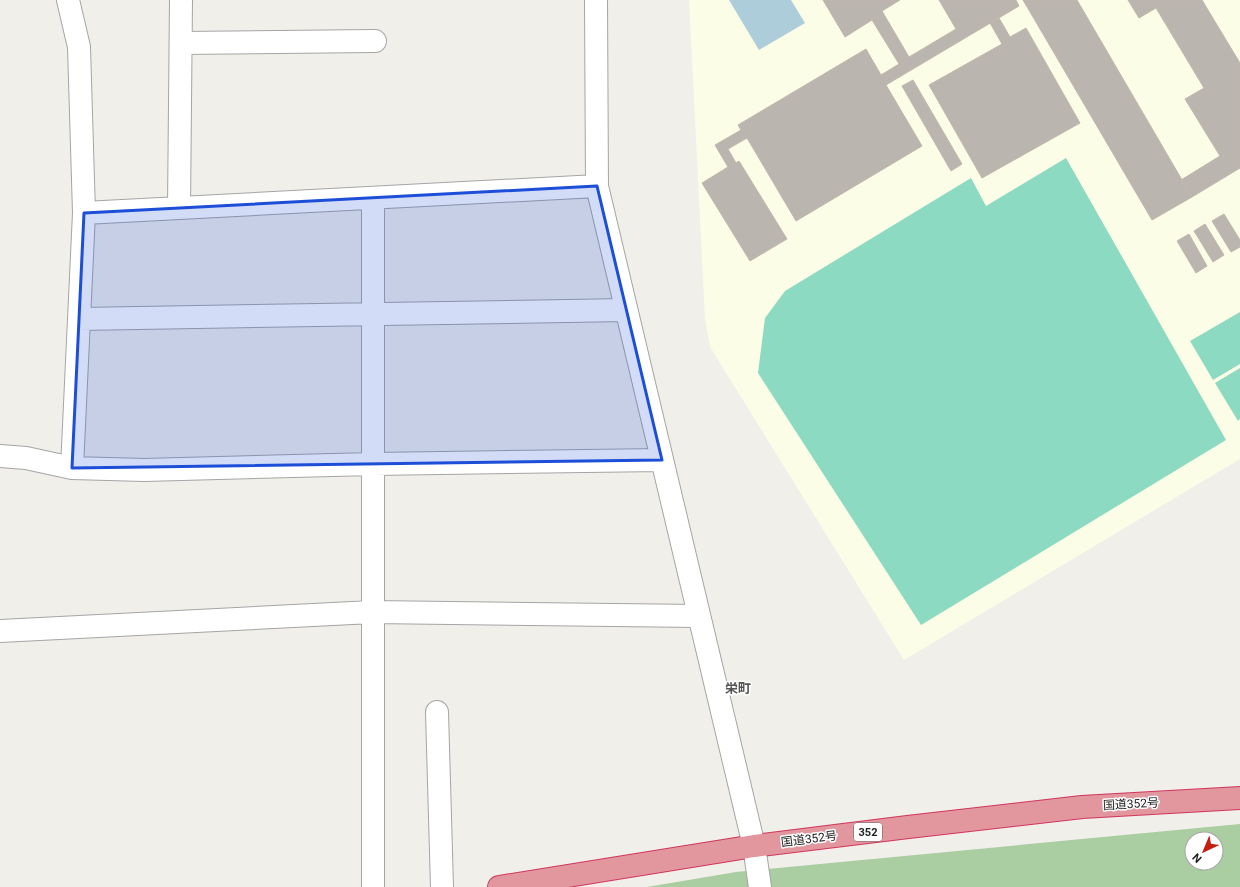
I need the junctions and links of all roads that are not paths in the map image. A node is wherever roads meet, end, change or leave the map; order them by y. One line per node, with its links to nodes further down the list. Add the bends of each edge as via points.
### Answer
1 (68, 0): 9 (street, via 79,47)
2 (181, 0): 5 (street)
3 (596, 0): 6 (street)
4 (375, 41): 5 (street)
5 (181, 42): 8 (street)
6 (597, 186): 7 (street); 10 (street)
7 (372, 198): 8 (street); 11 (street)
8 (179, 208): 9 (street)
9 (84, 213): 12 (street)
10 (626, 310): 11 (street); 14 (street)
11 (372, 315): 12 (street); 15 (street)
12 (79, 319): 16 (street)
13 (0, 456): 16 (street, via 26,458)
14 (662, 460): 15 (street); 18 (street)
15 (372, 464): 16 (street, via 144,470); 17 (street)
16 (72, 468)
17 (372, 612): 18 (street); 19 (street); 23 (street)
18 (699, 616): 22 (street)
19 (0, 631)
20 (436, 712): 24 (street)
21 (1240, 798): 22 (highway, 国道352号 / 352, via 1082,807)
22 (754, 846): 25 (highway, 国道352号 / 352); 26 (street)
23 (372, 887)
24 (442, 887)
25 (499, 887)
26 (760, 887)

